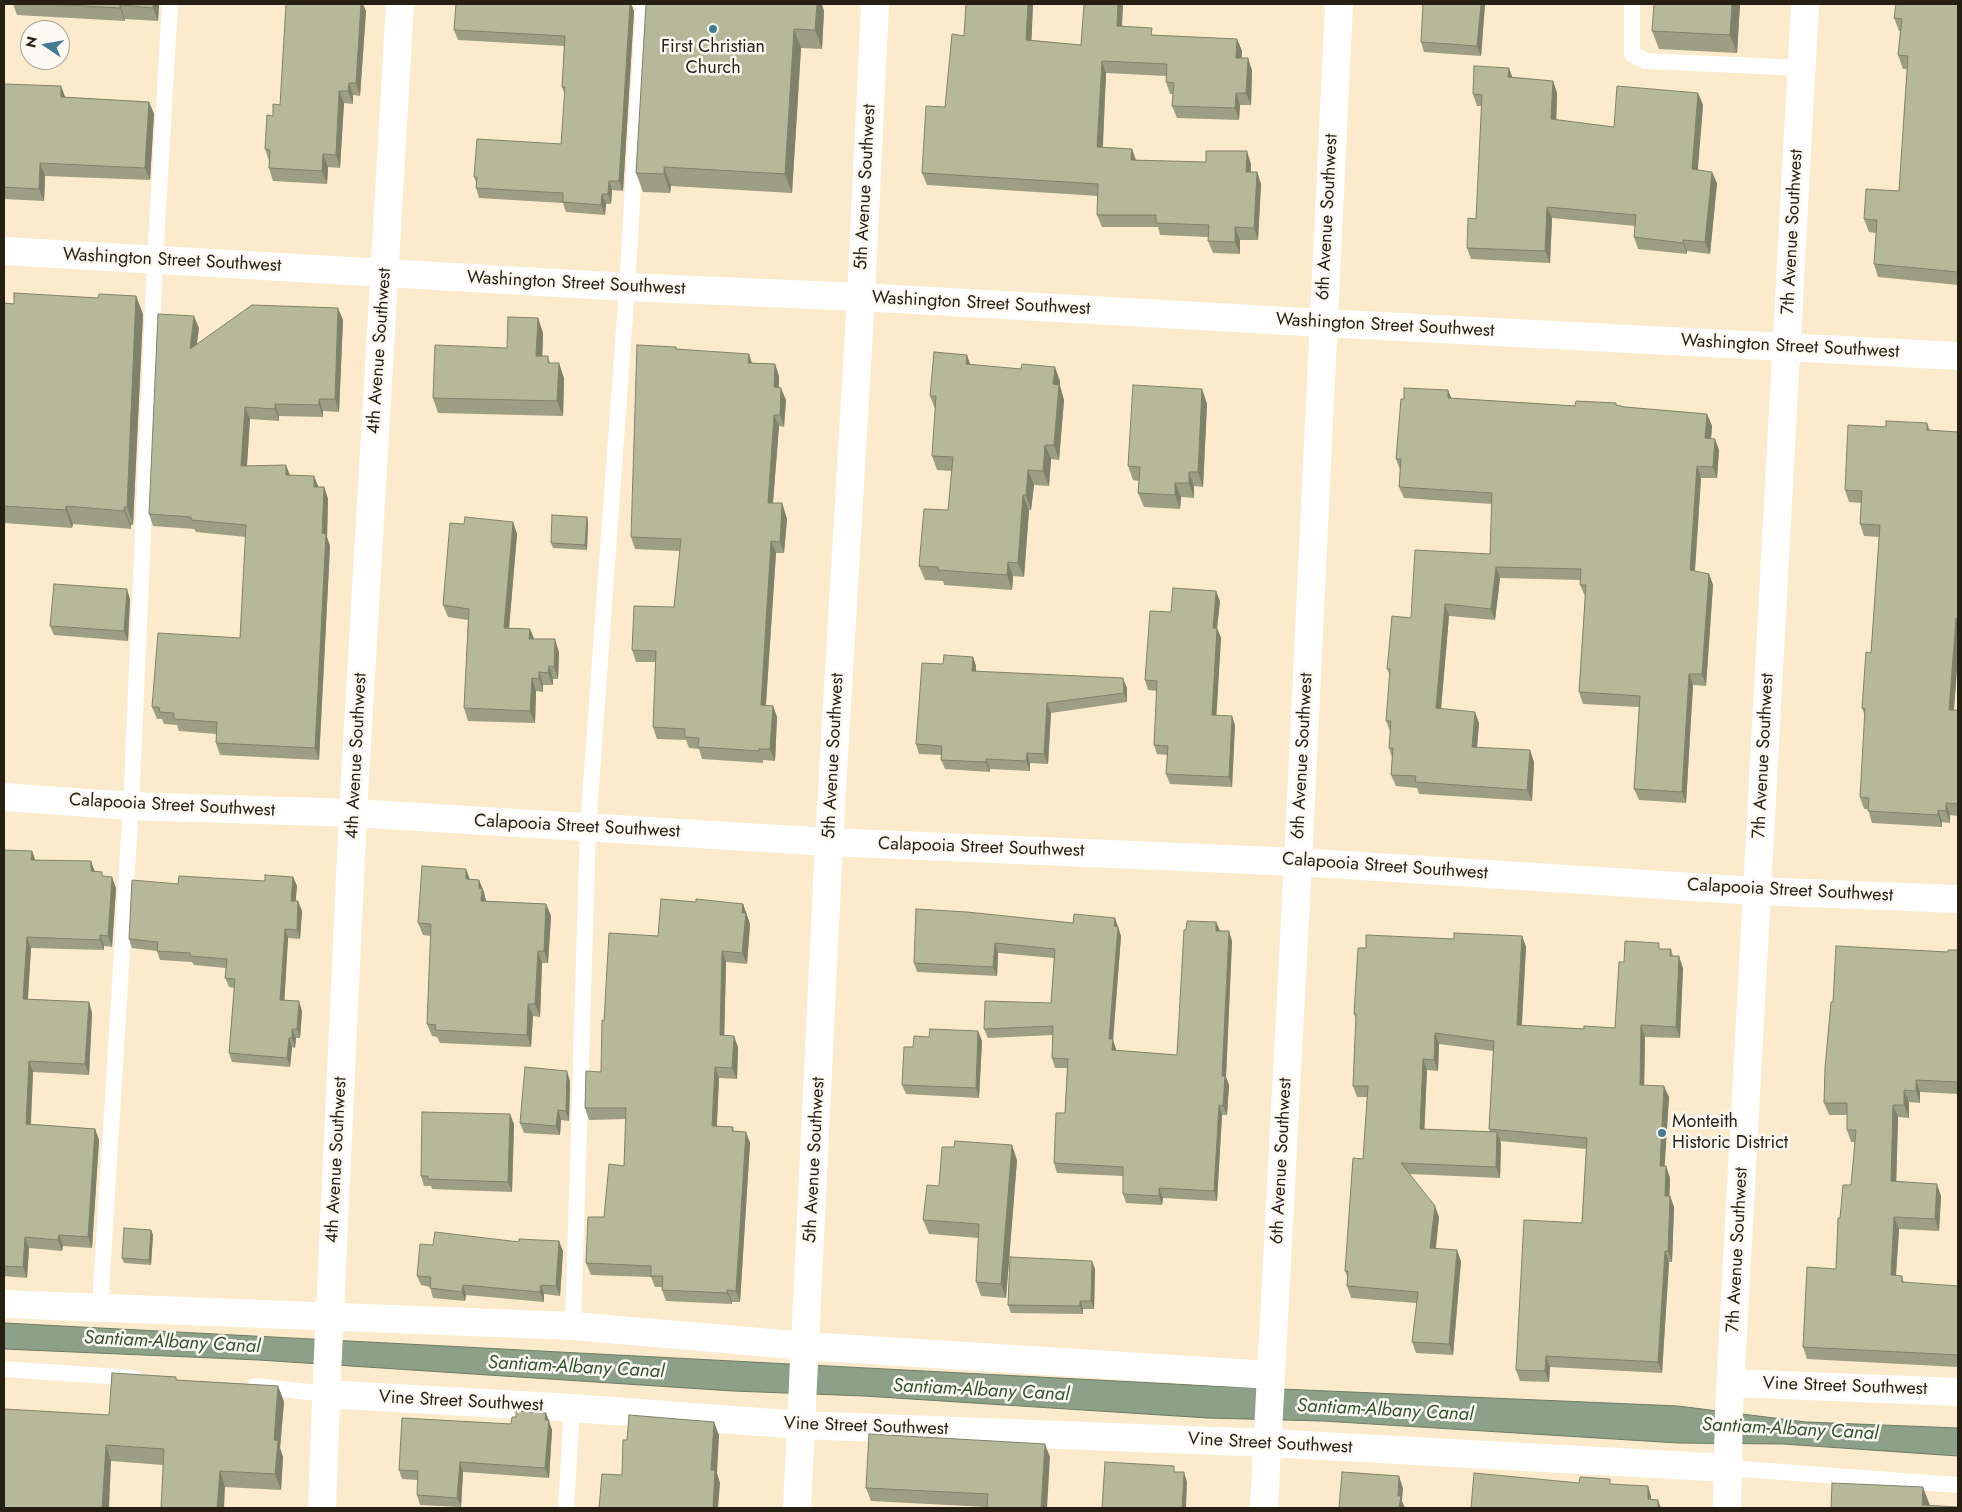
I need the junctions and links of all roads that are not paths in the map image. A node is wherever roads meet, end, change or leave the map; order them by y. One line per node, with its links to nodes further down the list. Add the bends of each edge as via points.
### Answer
1 (170, 4): 10 (lane)
2 (400, 4): 11 (street, 4th Avenue Southwest)
3 (644, 4): 12 (lane)
4 (875, 4): 13 (street, 5th Avenue Southwest)
5 (1339, 4): 14 (street, 6th Avenue Southwest)
6 (1632, 4): 8 (lane, via 1632,54 1646,61)
7 (1805, 4): 8 (street, 7th Avenue Southwest)
8 (1802, 68): 15 (street, 7th Avenue Southwest)
9 (4, 251): 10 (street, Washington Street Southwest)
10 (154, 261): 11 (street, Washington Street Southwest); 18 (lane)
11 (386, 272): 12 (street, Washington Street Southwest); 19 (street, 4th Avenue Southwest, via 380,319)
12 (627, 287): 13 (street, Washington Street Southwest); 20 (lane)
13 (861, 297): 14 (street, Washington Street Southwest); 21 (street, 5th Avenue Southwest)
14 (1323, 323): 15 (street, Washington Street Southwest); 22 (street, 6th Avenue Southwest)
15 (1786, 347): 16 (street, Washington Street Southwest); 23 (street, 7th Avenue Southwest)
16 (1958, 356)
17 (4, 797): 18 (street, Calapooia Street Southwest)
18 (131, 806): 19 (street, Calapooia Street Southwest); 26 (lane)
19 (353, 813): 20 (street, Calapooia Street Southwest); 27 (street, 4th Avenue Southwest)
20 (588, 828): 21 (street, Calapooia Street Southwest); 28 (lane)
21 (829, 842): 22 (street, Calapooia Street Southwest); 29 (street, 5th Avenue Southwest)
22 (1298, 862): 23 (street, Calapooia Street Southwest); 31 (street, 6th Avenue Southwest)
23 (1757, 891): 24 (street, Calapooia Street Southwest); 36 (street, 7th Avenue Southwest)
24 (1958, 898)
25 (4, 1304): 26 (street)
26 (100, 1308): 27 (street)
27 (330, 1323): 28 (street); 34 (street, 4th Avenue Southwest)
28 (573, 1326): 29 (street)
29 (805, 1353): 31 (street); 38 (street, 5th Avenue Southwest)
30 (4, 1369): 32 (lane)
31 (1270, 1378): 39 (street, 6th Avenue Southwest)
32 (152, 1379)
33 (241, 1385): 34 (lane, Vine Street Southwest)
34 (326, 1385): 37 (street, Vine Street Southwest); 42 (street, 4th Avenue Southwest)
35 (1958, 1392): 36 (street, Vine Street Southwest)
36 (1730, 1395): 40 (street, 7th Avenue Southwest)
37 (572, 1408): 38 (street, Vine Street Southwest); 43 (lane)
38 (802, 1414): 39 (street, Vine Street Southwest); 44 (street, 5th Avenue Southwest)
39 (1268, 1434): 40 (street, Vine Street Southwest); 45 (street, 6th Avenue Southwest)
40 (1729, 1456): 41 (lane); 46 (street, 7th Avenue Southwest)
41 (1958, 1485)
42 (322, 1508)
43 (566, 1508)
44 (797, 1508)
45 (1264, 1508)
46 (1726, 1508)

